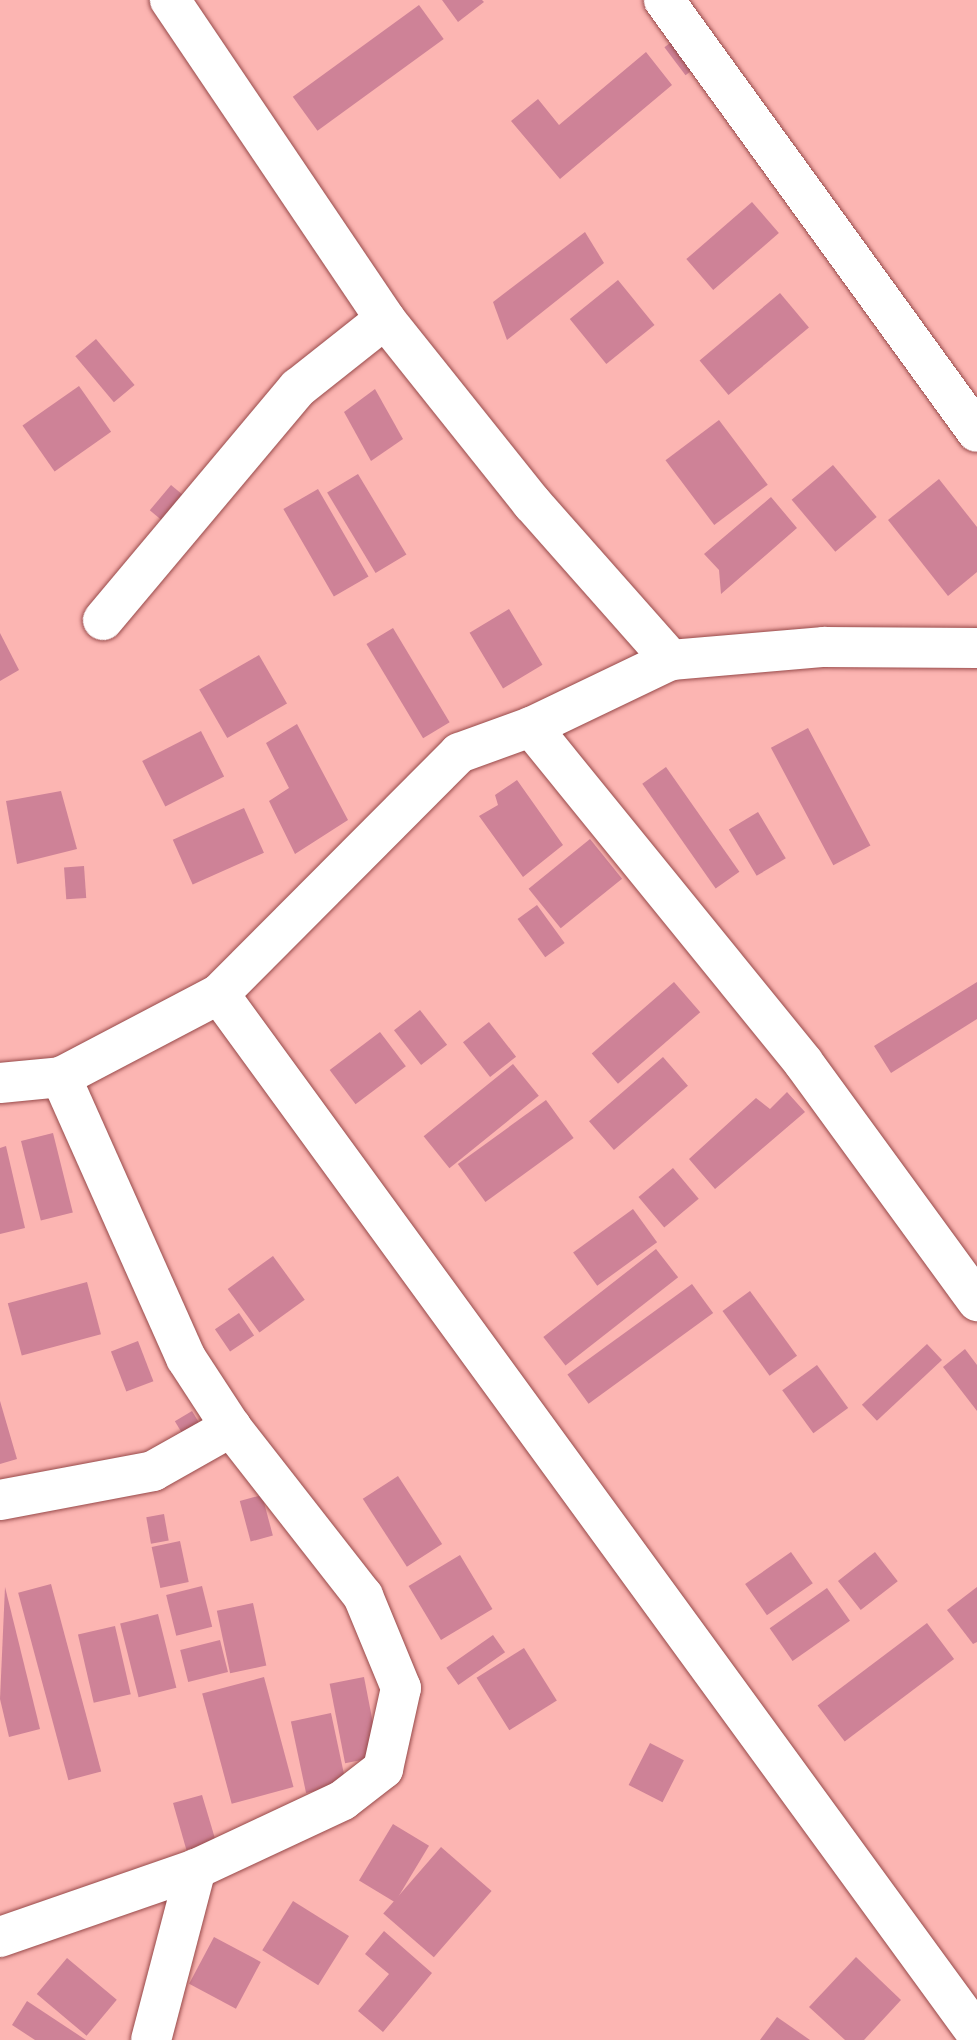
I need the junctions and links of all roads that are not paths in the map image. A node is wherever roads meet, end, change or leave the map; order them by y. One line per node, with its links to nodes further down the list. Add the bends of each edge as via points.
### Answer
1 (170, 0): 3 (street)
2 (664, 0): 4 (street)
3 (384, 319): 5 (street, via 298,388); 7 (street, via 532,503)
4 (977, 432)
5 (103, 620)
6 (977, 648): 7 (street, via 824,647)
7 (671, 660): 8 (street)
8 (531, 727): 9 (street, via 459,753); 12 (street, via 804,1062)
9 (219, 994): 10 (street); 17 (street)
10 (60, 1077): 11 (street); 13 (street, via 186,1358)
11 (0, 1083)
12 (977, 1302)
13 (231, 1427): 14 (street, via 153,1471); 15 (street, via 363,1596 401,1688 383,1769 342,1800)
14 (0, 1500)
15 (196, 1869): 16 (street); 18 (street)
16 (0, 1938)
17 (977, 2034)
18 (151, 2040)

